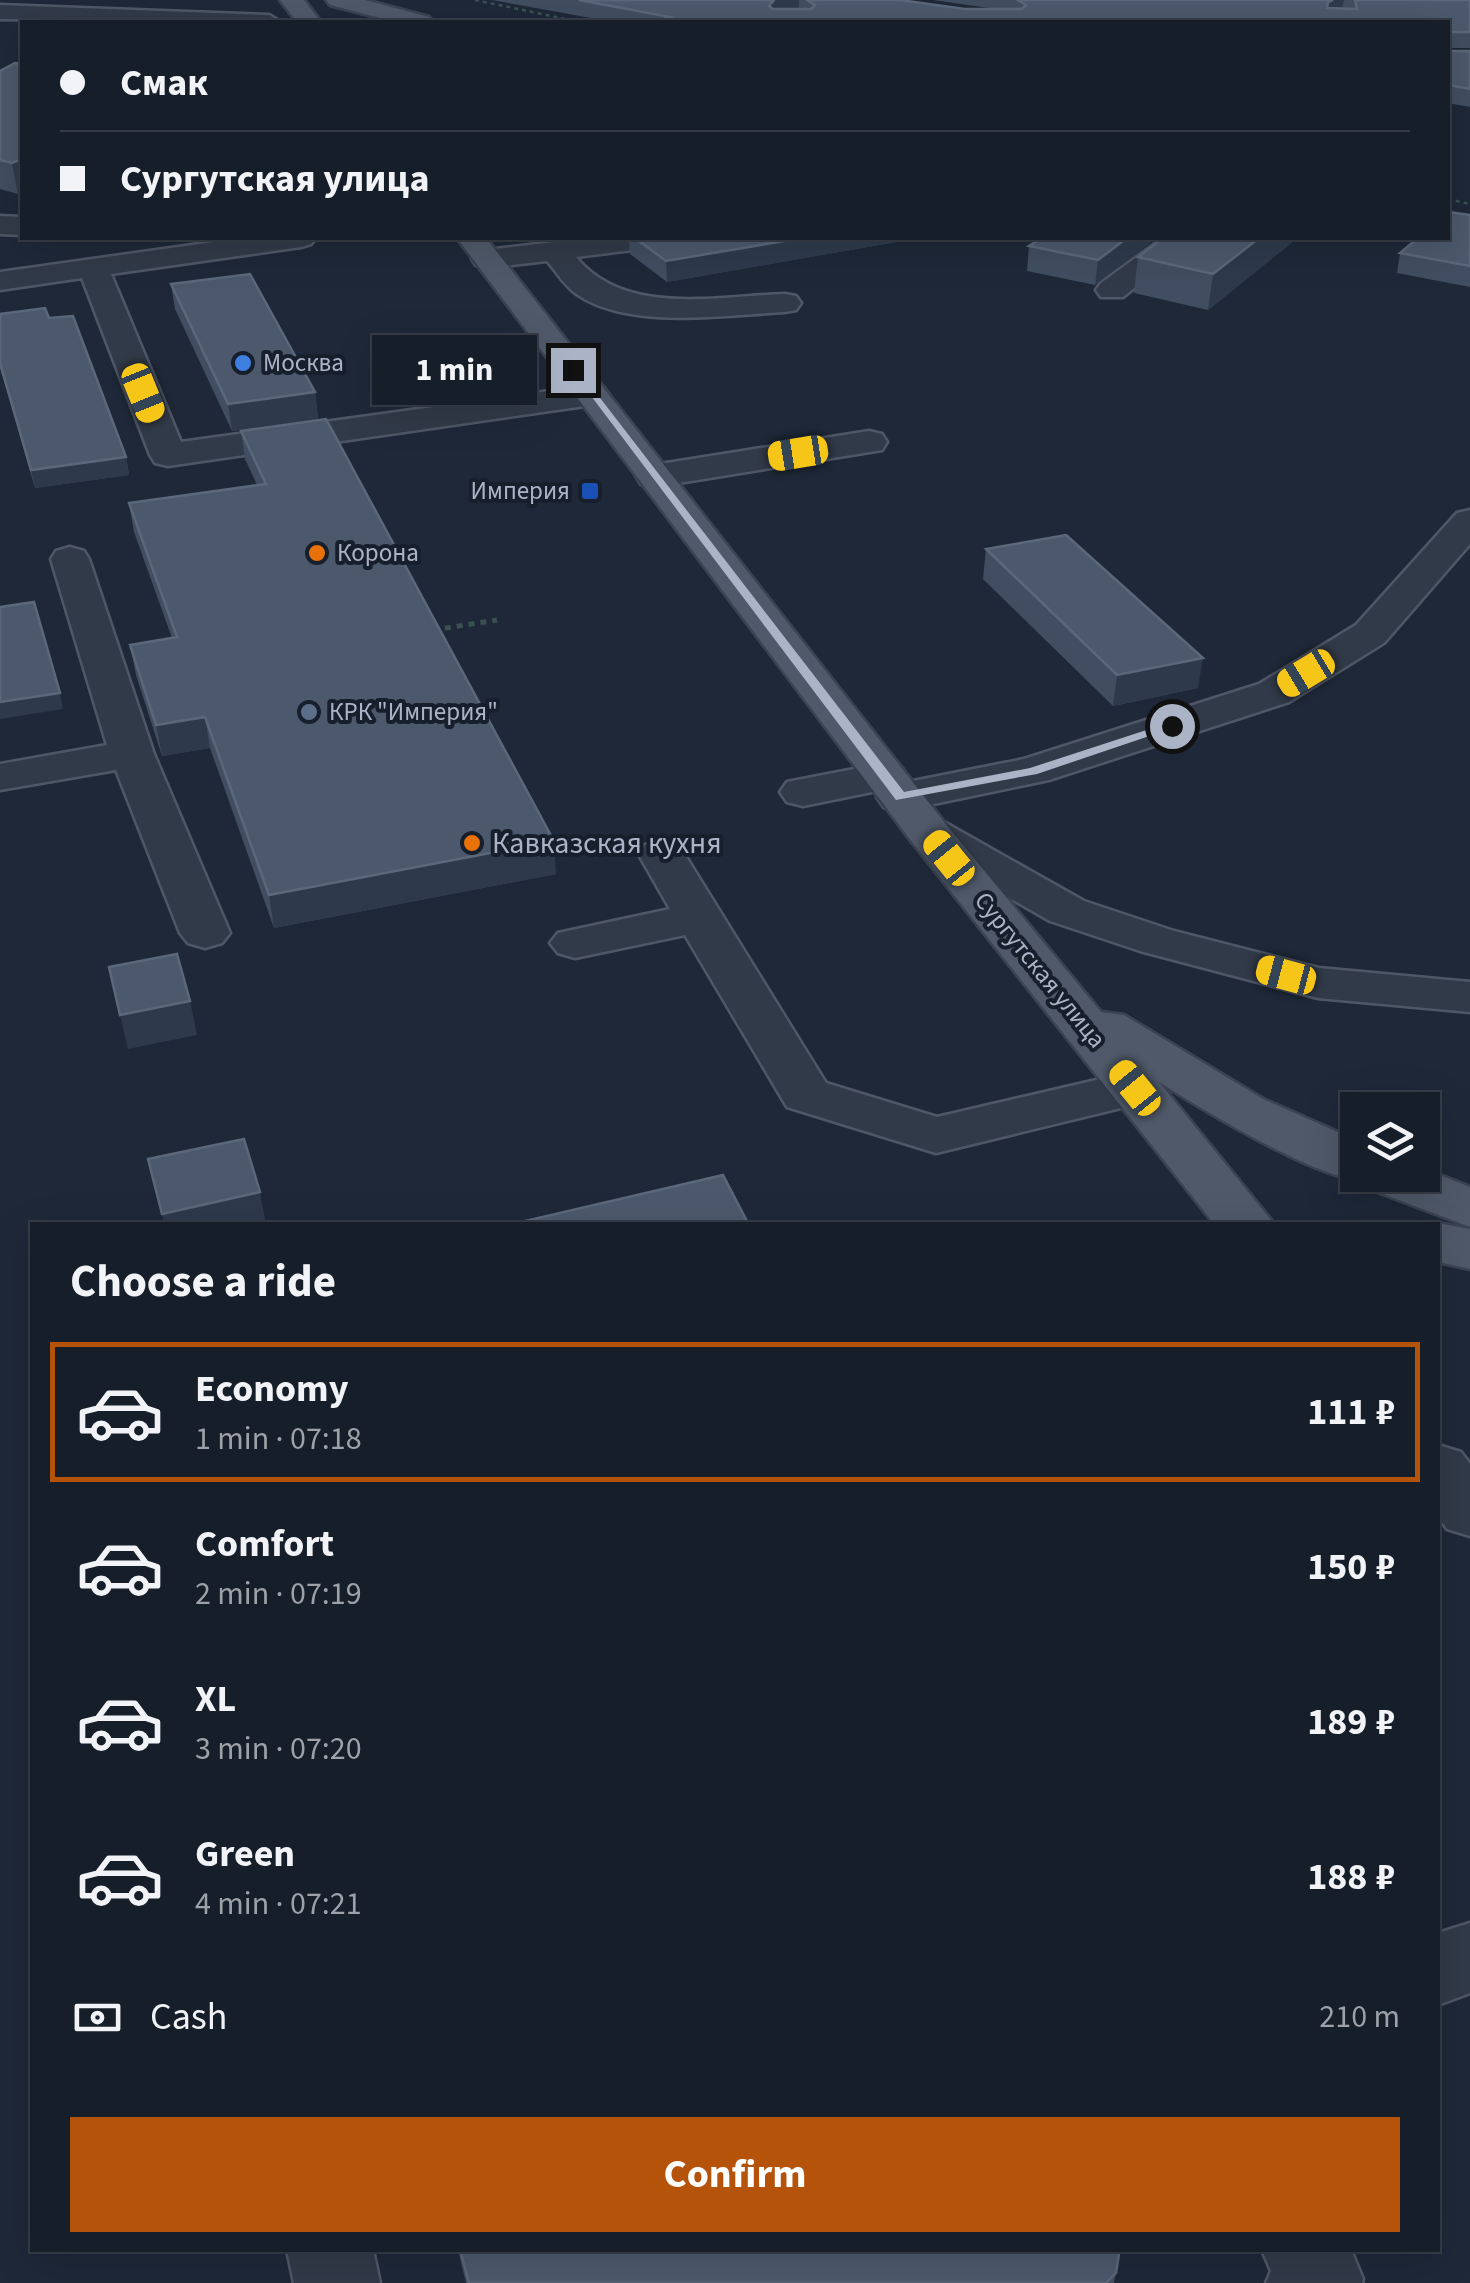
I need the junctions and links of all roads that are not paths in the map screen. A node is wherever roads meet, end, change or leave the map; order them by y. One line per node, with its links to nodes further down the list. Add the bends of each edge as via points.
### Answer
1 (292, 0): 6 (main road)
2 (338, 0): 7 (main road)
3 (0, 12): 4 (street)
4 (76, 18): 5 (street)
5 (172, 20)
6 (307, 20)
7 (413, 20)
8 (287, 240): 13 (street, via 128,263)
9 (641, 240): 12 (street)
10 (1174, 240): 15 (street)
11 (479, 248): 12 (street); 17 (main road, Сургутская улица)
12 (554, 250): 16 (street, via 587,288 626,302)
13 (90, 254): 14 (street); 17 (street, via 168,455 402,416)
14 (0, 280)
15 (1112, 290)
16 (785, 303)
17 (592, 395): 19 (main road, Сургутская улица)
18 (869, 442): 19 (street)
19 (654, 476): 25 (main road, Сургутская улица)
20 (1470, 521): 25 (street, via 1370,634 1274,692 1033,771)
21 (70, 559): 22 (street)
22 (132, 754): 23 (street); 28 (street)
23 (0, 777)
24 (802, 792): 25 (street)
25 (904, 802): 30 (main road, Сургутская улица); 31 (street, via 1067,910 1156,941 1318,983)
26 (662, 855): 27 (street)
27 (700, 917): 29 (street); 32 (street, via 806,1095 936,1135)
28 (205, 932)
29 (575, 942)
30 (1056, 991): 32 (main road, Сургутская улица); 33 (main road, via 1244,1111)
31 (1470, 997)
32 (1135, 1088): 36 (main road, Сургутская улица)
33 (1340, 1155)
34 (1430, 1192): 35 (main road)
35 (1470, 1208)
36 (1244, 1222)
37 (1440, 1243): 38 (main road)
38 (1470, 1249)
39 (1440, 1473): 40 (street)
40 (1470, 1511)
41 (1470, 1958): 42 (street)
42 (1440, 1967)
43 (330, 2252): 45 (street)
44 (1307, 2252): 46 (street, via 1320,2279)
45 (337, 2283)
46 (1309, 2283)

